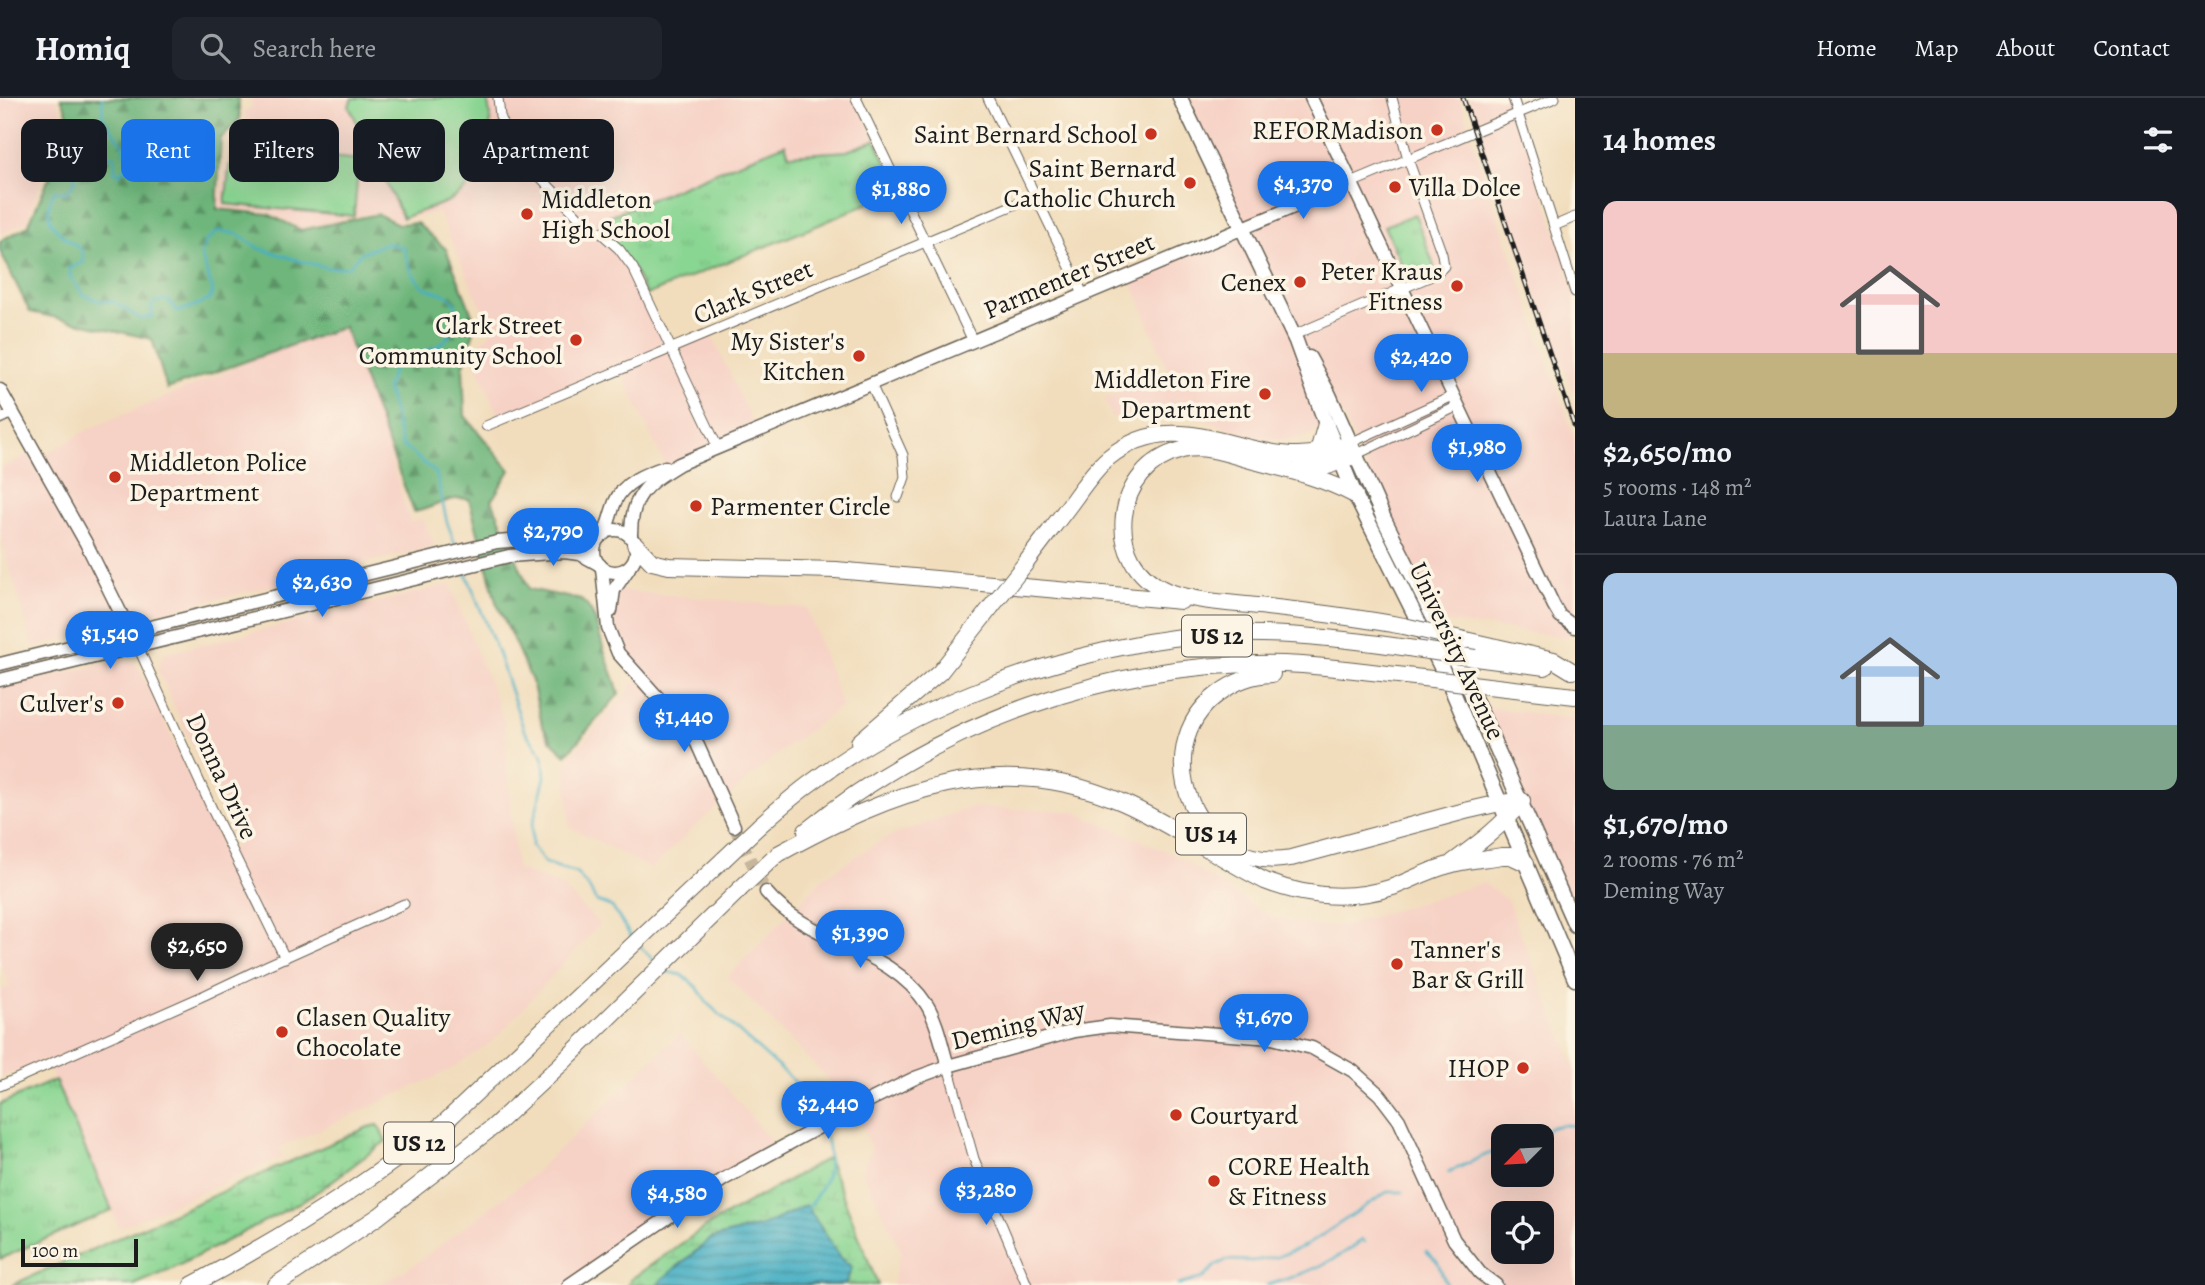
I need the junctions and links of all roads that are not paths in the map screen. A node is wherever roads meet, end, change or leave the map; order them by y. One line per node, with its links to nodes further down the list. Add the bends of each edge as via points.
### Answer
1 (498, 98): 22 (street, via 506,131 523,159 586,225 619,249)
2 (856, 98): 16 (street)
3 (988, 98): 12 (street)
4 (1180, 98): 15 (main road, University Avenue)
5 (1311, 98): 11 (street)
6 (1392, 98): 10 (street)
7 (1513, 98): 9 (street)
8 (1555, 98): 9 (street, Parmenter Street)
9 (1517, 113): 10 (street, Parmenter Street); 14 (street)
10 (1408, 159): 11 (street, Parmenter Street); 17 (street, via 1442,254 1443,269)
11 (1351, 183): 15 (street, Parmenter Street); 17 (street)
12 (1035, 196): 16 (street, Clark Street); 19 (street)
13 (1575, 217): 14 (street)
14 (1554, 226): 18 (street)
15 (1242, 228): 19 (street, Parmenter Street); 20 (main road, University Avenue)
16 (926, 242): 21 (street); 22 (street, Clark Street)
17 (1402, 289): 20 (street); 25 (street)
18 (1575, 292)
19 (1083, 294): 21 (street, Parmenter Street)
20 (1295, 339): 28 (main road, University Avenue); 31 (main road, University Avenue, via 1324,385)
21 (973, 341): 23 (street, Parmenter Street)
22 (671, 348): 29 (street, Clark Street); 30 (street)
23 (871, 384): 30 (street, Parmenter Street); 36 (street, via 903,455 905,477)
24 (0, 390): 26 (street, Donna Drive)
25 (1455, 401): 31 (street); 42 (street, via 1555,608)
26 (13, 413): 27 (street); 43 (street, Donna Drive)
27 (0, 419)
28 (1326, 424): 31 (main road, University Avenue); 32 (highway)
29 (486, 426)
30 (718, 448): 33 (street, Parmenter Street)
31 (1346, 452): 32 (highway); 34 (highway, via 1315,468); 35 (main road, University Avenue); 52 (main road, University Avenue, via 1385,521)
32 (1314, 456): 51 (highway, bridge, via 1276,454 1194,434 1163,433 1128,444 1105,461 940,672)
33 (679, 464): 37 (street, Parmenter Street, via 646,474 626,487 615,501); 38 (street, Parmenter Street, via 640,494 632,515)
34 (1289, 470): 35 (highway); 41 (highway, via 1194,448 1154,462 1131,488 1124,531 1140,571 1166,590)
35 (1355, 495): 53 (main road, University Avenue, via 1445,674)
36 (898, 497)
37 (602, 535): 38 (street, via 621,531); 39 (street, via 594,547); 43 (street, via 583,540 522,539 473,548)
38 (633, 541): 40 (street, via 636,557); 41 (highway, via 652,562 669,566 836,570)
39 (601, 567): 40 (street, via 619,572); 44 (street, via 580,554 564,552 509,556); 46 (street, via 608,628)
40 (629, 568): 46 (street, via 614,590 611,610)
41 (1218, 601): 47 (highway, bridge, via 1405,626 1553,660)
42 (1573, 626)
43 (131, 633): 44 (street, Donna Drive); 45 (street)
44 (138, 648): 49 (street); 62 (street, Donna Drive)
45 (0, 664)
46 (629, 667): 55 (street, via 695,739)
47 (1573, 671): 51 (highway, US 12, bridge, via 1316,636 1148,642 1045,666 971,694 863,748)
48 (1358, 672): 50 (highway, US 12, bridge); 53 (highway, US 14, via 1258,674 1228,687 1201,710 1190,731 1183,775 1189,800 1213,836 1238,853 1278,860); 56 (highway, US 12, via 1286,664 1150,673 1036,703 908,761 837,806)
49 (0, 680)
50 (1575, 696)
51 (813, 781): 67 (highway, US 12, bridge, via 759,826 480,1091 411,1149 282,1236)
52 (1522, 801): 53 (highway, US 14); 54 (highway); 61 (main road, University Avenue)
53 (1500, 803): 54 (main road, University Avenue)
54 (1507, 820): 57 (main road, University Avenue); 58 (highway)
55 (734, 826)
56 (776, 856): 58 (highway, via 915,791 961,780 1017,779 1074,786 1122,802 1248,873 1295,891 1328,896 1372,893); 66 (highway, US 12, bridge, via 493,1127)
57 (1526, 863): 58 (highway, via 1502,856); 63 (main road, University Avenue)
58 (1448, 865)
59 (766, 892): 64 (street, via 788,914 876,959 909,982 929,1008)
60 (404, 904): 62 (street)
61 (1575, 925)
62 (285, 958): 65 (street)
63 (1575, 979)
64 (948, 1066): 70 (street, Deming Way, via 915,1078 724,1179); 71 (street, via 974,1159); 72 (street, Deming Way, via 1073,1031 1110,1026 1272,1038 1312,1048 1353,1071 1389,1106 1406,1133 1454,1240 1480,1273)
65 (0, 1086)
66 (334, 1246): 68 (highway, US 12); 69 (highway)
67 (192, 1285)
68 (263, 1285)
69 (276, 1285)
70 (569, 1285)
71 (1027, 1285)
72 (1496, 1285)

